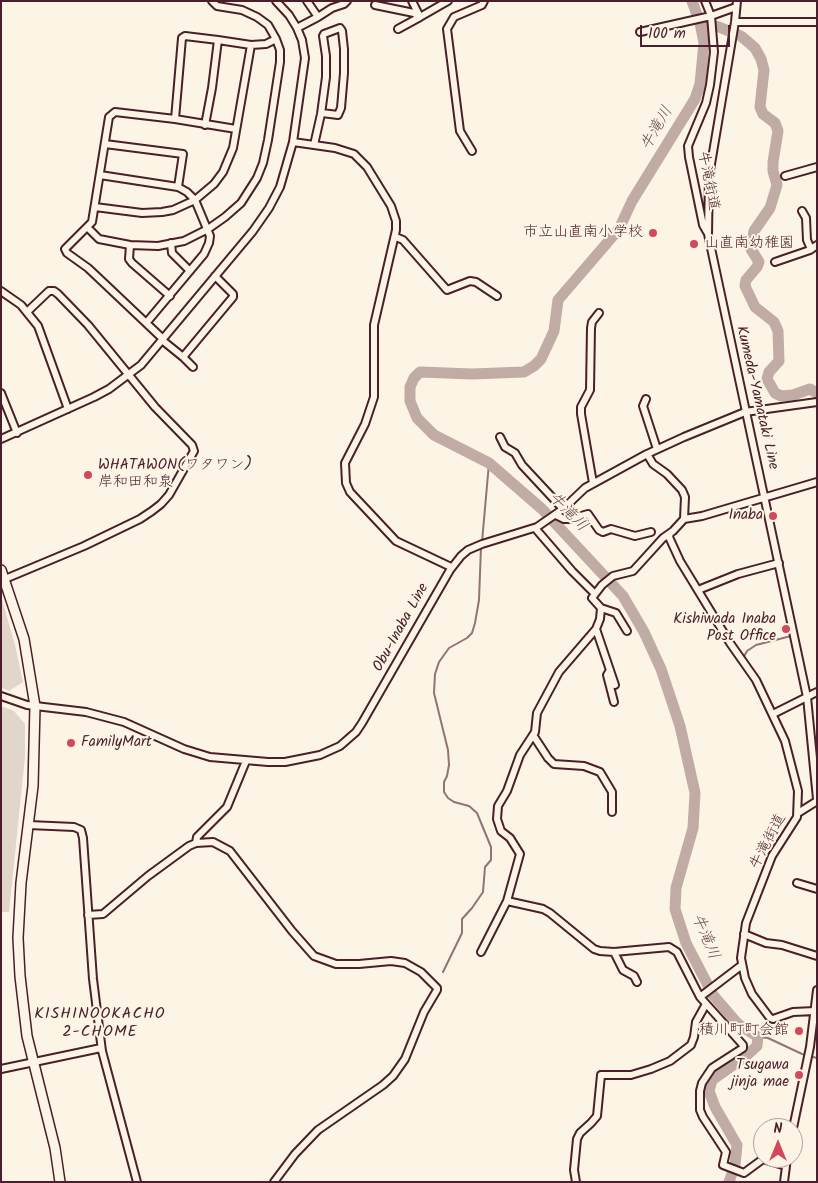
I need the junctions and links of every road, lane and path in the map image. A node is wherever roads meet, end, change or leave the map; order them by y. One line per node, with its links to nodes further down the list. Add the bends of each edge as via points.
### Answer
1 (212, 1): 19 (street, via 217,6 258,16)
2 (276, 1): 16 (street)
3 (307, 1): 11 (street)
4 (347, 1): 11 (street)
5 (412, 1): 12 (street)
6 (448, 1): 12 (street)
7 (484, 1): 29 (street, via 482,5 454,16 447,29 460,132)
8 (705, 1): 13 (street, 牛滝街道)
9 (736, 4): 13 (street); 15 (street, Kumeda-Yamataki Line)
10 (375, 5): 12 (street)
11 (318, 17): 16 (street)
12 (420, 17): 17 (street)
13 (709, 17): 18 (street); 35 (street, 牛滝街道, via 714,52 710,86 688,146)
14 (817, 22): 15 (street)
15 (735, 25): 36 (street, Kumeda-Yamataki Line)
16 (297, 28): 26 (street, via 304,58)
17 (398, 30)
18 (640, 32)
19 (276, 39): 21 (street, via 266,44); 40 (street, via 280,62 263,163 241,203)
20 (218, 40): 21 (street); 23 (street, via 182,38); 24 (street)
21 (251, 45): 25 (street)
22 (322, 113): 22 (street, via 326,66 323,36 340,28 344,49 341,108 338,115); 28 (street)
23 (175, 119): 24 (street); 27 (street, via 115,112 109,117)
24 (205, 125): 25 (street)
25 (236, 129): 34 (street, via 223,172)
26 (293, 142): 28 (street); 48 (street, via 280,187 269,208)
27 (105, 144): 31 (street); 33 (street, via 183,154)
28 (314, 145): 42 (street, via 354,154 368,167 391,206 396,221)
29 (472, 151)
30 (817, 167): 32 (street)
31 (100, 175): 33 (street); 37 (street)
32 (785, 176)
33 (178, 187): 34 (street)
34 (195, 200): 37 (street, via 162,212 142,213); 40 (street)
35 (698, 200): 36 (street); 41 (street, 牛滝街道)
36 (707, 201): 41 (street, Kumeda-Yamataki Line)
37 (96, 207): 39 (street)
38 (802, 211): 45 (street, via 806,218 807,240)
39 (88, 228): 44 (street, via 99,239); 54 (street, via 65,249 67,254 88,268)
40 (208, 229): 43 (street, via 184,241); 47 (street, via 210,243)
41 (708, 234): 63 (street, Kumeda-Yamataki Line)
42 (396, 237): 51 (street, via 403,240 447,290 470,281); 79 (street, via 374,325 374,397 365,424 345,463 346,483 350,492 396,541)
43 (171, 243): 44 (street); 47 (street, via 172,253)
44 (130, 245): 50 (street, via 132,263)
45 (814, 247): 46 (street)
46 (775, 262)
47 (190, 271): 50 (street)
48 (215, 276): 55 (street); 56 (street, via 233,297)
49 (1, 291): 52 (street)
50 (170, 296): 54 (street)
51 (497, 296)
52 (27, 312): 58 (street, via 49,291 54,291 88,325); 62 (street, via 38,326 48,349)
53 (599, 314): 70 (street, via 591,328 590,390 580,414)
54 (147, 322): 55 (street)
55 (162, 339): 56 (street); 58 (street, via 141,365)
56 (183, 357): 57 (street)
57 (193, 368)
58 (128, 375): 62 (street, via 109,389); 80 (street, via 192,445 194,451 175,486 161,504 140,519 84,546)
59 (1, 393): 64 (street)
60 (646, 399): 67 (street, via 643,406)
61 (817, 402): 63 (street, Obu-Inaba Line)
62 (68, 409): 64 (street)
63 (746, 412): 67 (street, Obu-Inaba Line); 71 (street, Kumeda-Yamataki Line)
64 (17, 433): 66 (street)
65 (500, 437): 72 (street, via 505,447 515,453)
66 (1, 439)
67 (656, 449): 68 (street, Obu-Inaba Line)
68 (647, 454): 70 (street, Obu-Inaba Line); 74 (street, via 653,464 682,490 685,497)
69 (817, 482): 71 (street)
70 (593, 483): 72 (street, Obu-Inaba Line)
71 (766, 498): 74 (street); 78 (street, Kumeda-Yamataki Line)
72 (563, 509): 73 (street, Obu-Inaba Line)
73 (556, 515): 75 (street, Obu-Inaba Line); 76 (street, via 571,519 588,514 602,532 611,529 635,536)
74 (684, 519): 77 (street)
75 (536, 528): 79 (street, Obu-Inaba Line, via 468,550); 82 (street)
76 (651, 532)
77 (670, 533): 81 (street, 牛滝街道, via 680,561); 82 (street, via 633,571 613,576)
78 (779, 563): 81 (street, via 738,574); 90 (street, Kumeda-Yamataki Line)
79 (451, 567): 95 (street, Obu-Inaba Line, via 368,715 349,739 320,755 285,762)
80 (3, 574): 92 (main road, via 24,639)
81 (698, 590): 93 (street, 牛滝街道, via 756,680)
82 (595, 594): 83 (street, via 592,598)
83 (601, 608): 84 (street); 85 (street, via 616,613)
84 (596, 629): 86 (street); 94 (street, via 566,662 552,684 538,713)
85 (627, 631)
86 (610, 670): 87 (street); 91 (street, via 607,675)
87 (615, 685)
88 (817, 692): 90 (street)
89 (1, 696): 92 (street, Obu-Inaba Line)
90 (807, 697): 93 (street); 96 (street, Kumeda-Yamataki Line)
91 (614, 702)
92 (35, 706): 95 (street, Obu-Inaba Line, via 111,718 198,754); 99 (main road, via 34,780)
93 (772, 714): 98 (street, 牛滝街道, via 789,752 798,791)
94 (533, 735): 97 (street, via 554,764 584,766 600,772 612,792); 103 (street, via 520,755 498,806 497,820 501,831 520,854)
95 (246, 761): 100 (street, via 228,807 197,837)
96 (817, 800): 98 (street)
97 (612, 812)
98 (798, 813): 105 (street, 牛滝街道, via 772,856 749,912)
99 (29, 825): 104 (street, via 81,830); 117 (main road, via 21,883 18,957)
100 (196, 843): 104 (street, via 179,852 103,914); 124 (street, via 213,842 230,851 314,956 336,964 391,961 405,964 421,972 437,988 405,1059 393,1076 318,1130)
101 (797, 883): 102 (street)
102 (817, 888)
103 (507, 901): 106 (street); 107 (street, via 543,909 594,949)
104 (88, 915): 116 (street)
105 (744, 934): 108 (street); 109 (street, 牛滝街道)
106 (481, 952)
107 (614, 952): 110 (street, via 623,970 634,976); 112 (street, via 669,947 676,952)
108 (817, 956)
109 (742, 965): 112 (street); 114 (street, 牛滝街道, via 752,994 770,1018)
110 (636, 982)
111 (817, 990): 114 (street)
112 (700, 997): 113 (street)
113 (706, 1004): 120 (street, via 743,1045 706,1075 700,1092 700,1110 726,1152 723,1165 744,1173); 125 (street, via 696,1022 691,1045 670,1061 631,1075 601,1075 597,1116 577,1139)
114 (815, 1011): 115 (street)
115 (816, 1019): 119 (street)
116 (101, 1048): 117 (street); 123 (street)
117 (33, 1062): 118 (street); 122 (main road)
118 (1, 1069)
119 (795, 1118)
120 (753, 1166)
121 (786, 1168): 126 (street)
122 (60, 1182)
123 (137, 1182)
124 (274, 1182)
125 (576, 1182)
126 (784, 1182)

